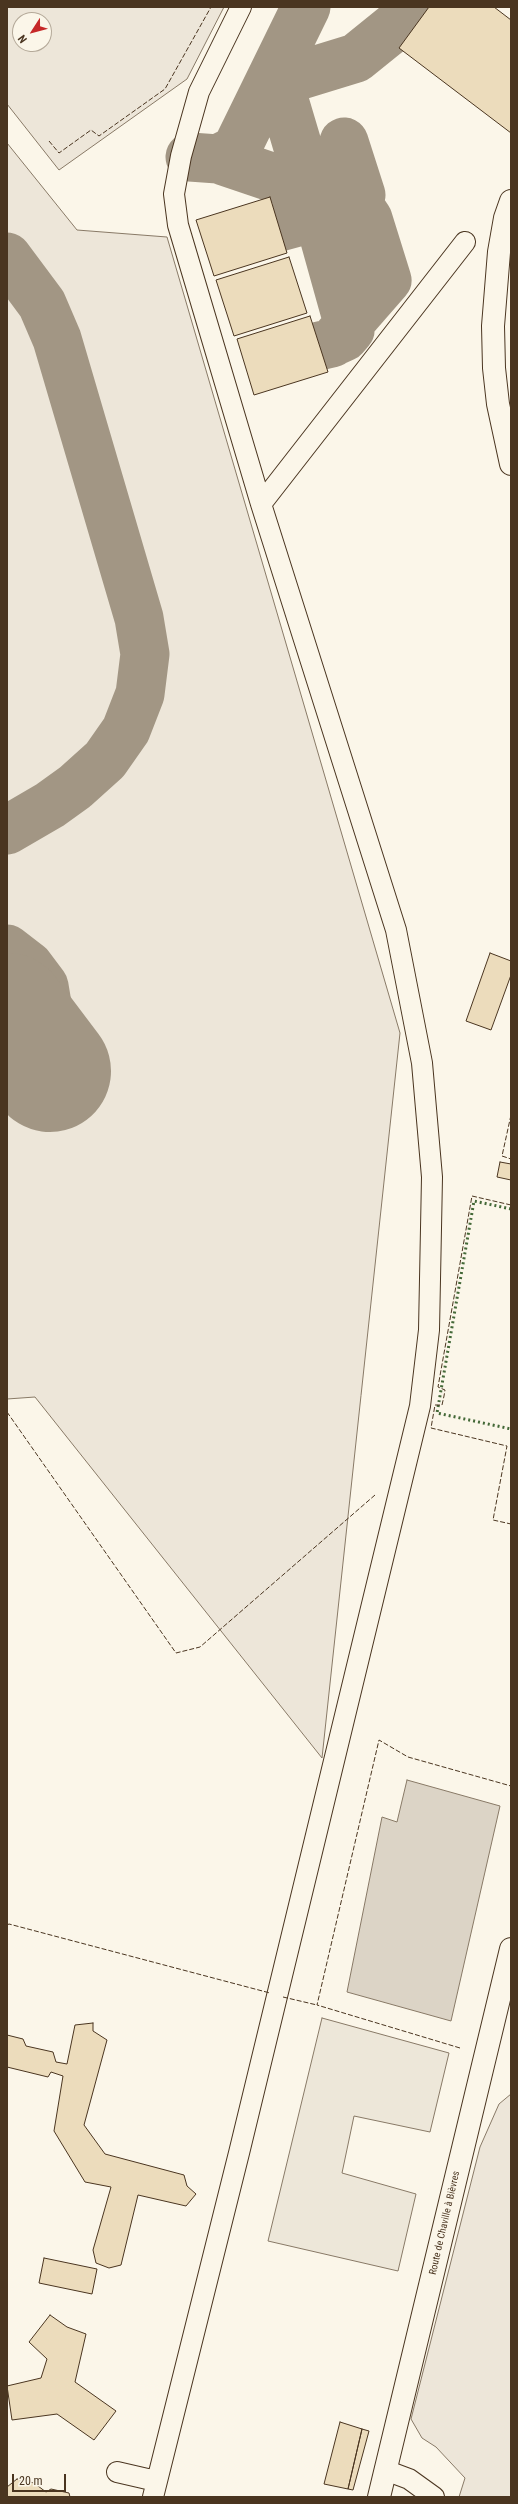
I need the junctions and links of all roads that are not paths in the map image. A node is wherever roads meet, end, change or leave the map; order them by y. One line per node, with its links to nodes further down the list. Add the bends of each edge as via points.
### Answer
1 (241, 7): 5 (street, via 199,92 181,156 174,194 178,225)
2 (511, 201): 4 (main road, via 505,218 500,252 493,326 498,404)
3 (465, 242): 5 (street)
4 (511, 464)
5 (261, 504): 9 (street, via 397,938 422,1063 432,1178 429,1330 420,1406)
6 (511, 1948): 7 (main road, Route de Chaville à Bièvres)
7 (385, 2470): 10 (main road, Route de Chaville à Bièvres); 11 (street, via 409,2479)
8 (117, 2472): 9 (street)
9 (155, 2489)
10 (379, 2497)
11 (434, 2497)

